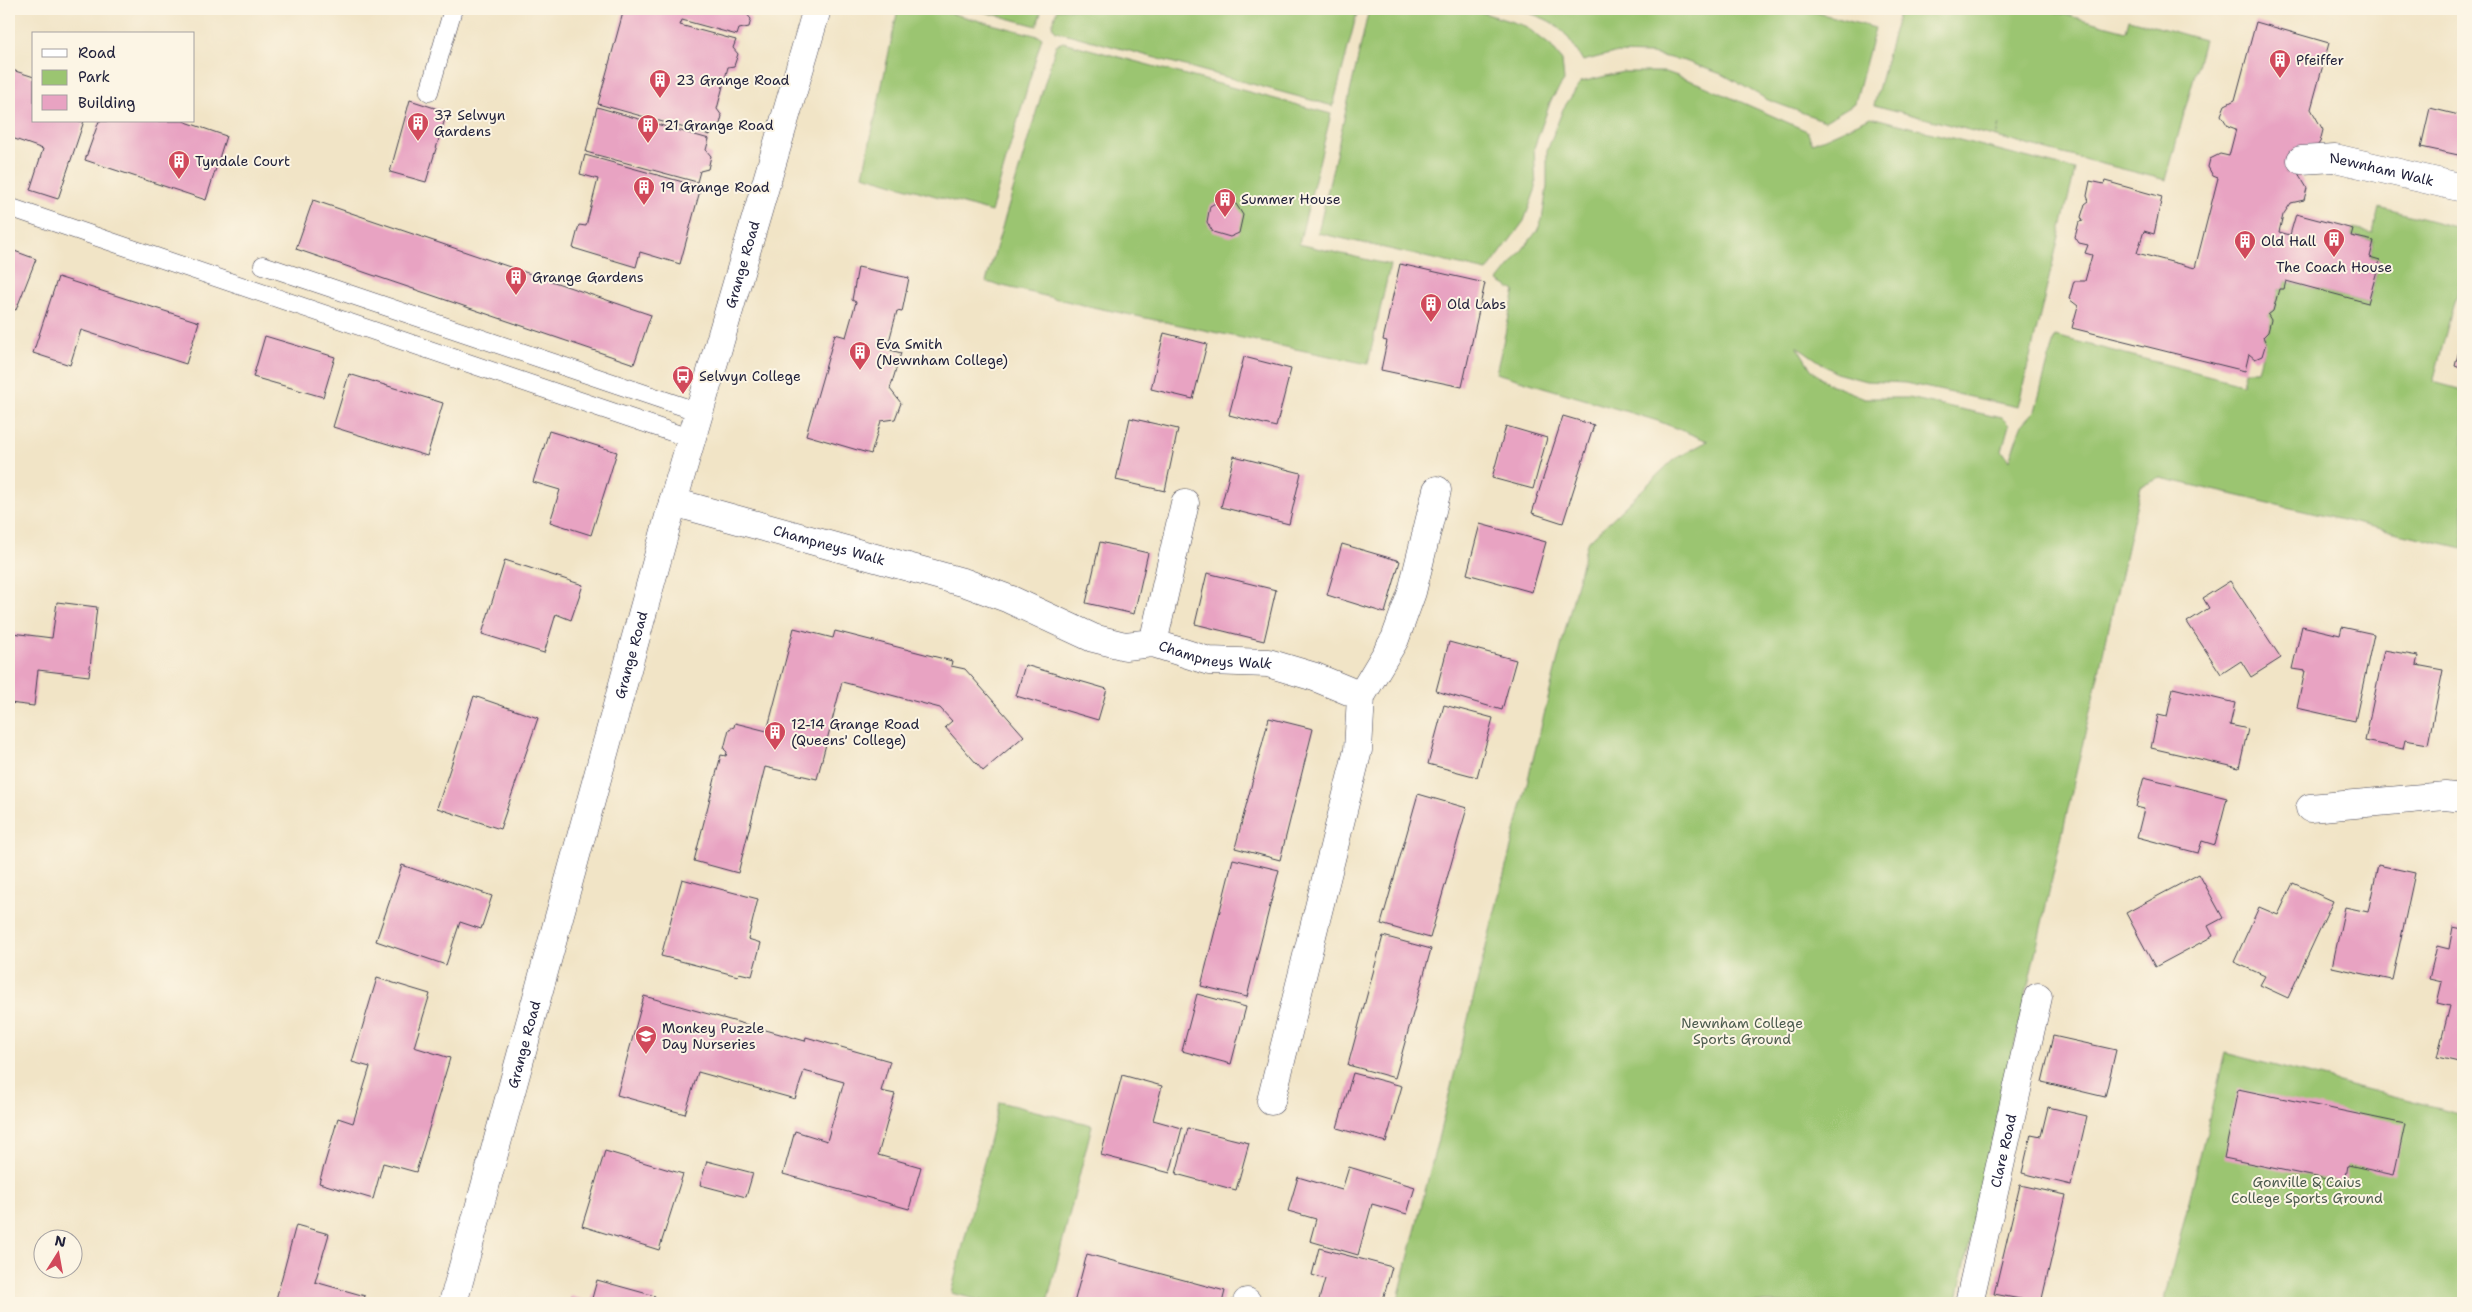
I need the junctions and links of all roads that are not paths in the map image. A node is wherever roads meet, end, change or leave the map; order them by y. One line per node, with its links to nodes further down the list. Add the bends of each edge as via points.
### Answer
1 (453, 9): 3 (lane)
2 (817, 9): 8 (street, Grange Road)
3 (429, 92)
4 (2300, 160): 5 (street, Newnham Walk, via 2335,158)
5 (2463, 188)
6 (9, 207): 9 (lane)
7 (263, 265): 8 (lane)
8 (699, 412): 9 (street, Grange Road)
9 (692, 438): 11 (street, Grange Road)
10 (1438, 490): 14 (street, via 1412,592 1398,629)
11 (673, 502): 13 (street, Champneys Walk, via 966,583 1093,638 1125,646); 19 (street, Grange Road)
12 (1185, 503): 13 (street)
13 (1153, 643): 14 (street, Champneys Walk, via 1209,661 1268,664 1315,677)
14 (1361, 696): 18 (street, via 1358,750)
15 (2463, 798): 16 (street, via 2445,796)
16 (2310, 808)
17 (2038, 997): 20 (street, Clare Road)
18 (1271, 1101)
19 (453, 1303)
20 (1970, 1303)

